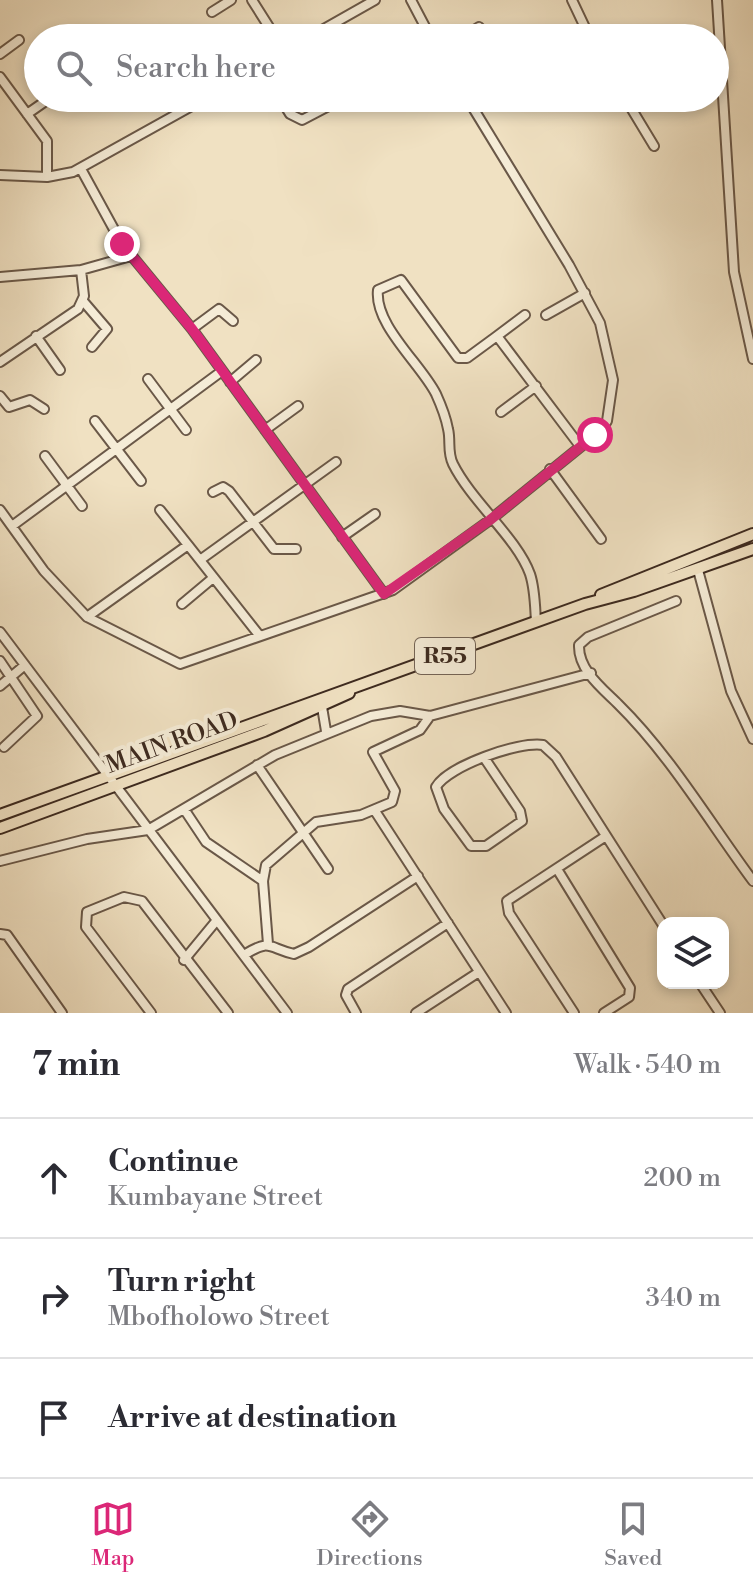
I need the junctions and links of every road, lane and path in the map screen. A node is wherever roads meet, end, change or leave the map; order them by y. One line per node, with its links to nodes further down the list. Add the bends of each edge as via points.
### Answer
1 (231, 0): 7 (street)
2 (252, 0): 8 (street)
3 (375, 0): 9 (street)
4 (411, 0): 10 (street)
5 (572, 0): 11 (street)
6 (717, 0): 12 (street)
7 (212, 12)
8 (267, 24)
9 (333, 24)
10 (424, 24)
11 (583, 24)
12 (718, 24)
13 (19, 40): 14 (street)
14 (0, 54)
15 (0, 77): 16 (street)
16 (10, 90): 17 (street); 18 (street)
17 (0, 96)
18 (24, 110)
19 (30, 112): 26 (street)
20 (181, 112): 28 (street)
21 (291, 112): 22 (street, via 298,120)
22 (319, 112)
23 (475, 112): 34 (street)
24 (633, 112): 27 (street)
25 (724, 112): 42 (street, via 734,272)
26 (27, 114): 30 (street, via 47,141)
27 (654, 146)
28 (81, 169): 30 (street); 31 (street)
29 (0, 175): 30 (street)
30 (47, 177)
31 (131, 256): 32 (street); 39 (street)
32 (81, 270): 33 (street); 35 (street)
33 (0, 277)
34 (585, 293): 37 (street); 60 (street, via 606,343 613,380 607,421)
35 (83, 301): 40 (street, via 70,316); 43 (street, via 107,329)
36 (525, 315): 41 (street)
37 (546, 315)
38 (233, 321): 39 (street, via 219,309)
39 (192, 329): 48 (street)
40 (36, 336): 46 (street); 47 (street)
41 (497, 336): 51 (street); 73 (street, via 467,358 458,358 401,280 378,290 393,336 437,396 453,465)
42 (751, 344): 44 (street)
43 (92, 347)
44 (753, 359)
45 (256, 360): 50 (street)
46 (0, 362)
47 (60, 370)
48 (222, 371): 50 (street); 55 (street)
49 (148, 379): 55 (street)
50 (230, 382): 59 (street)
51 (536, 386): 56 (street); 60 (street)
52 (0, 396): 54 (street, via 9,407 30,400)
53 (298, 406): 59 (street)
54 (44, 409)
55 (170, 409): 58 (street); 61 (street)
56 (501, 412)
57 (95, 421): 61 (street)
58 (186, 430)
59 (265, 430): 66 (street)
60 (580, 446): 64 (street)
61 (116, 447): 65 (street); 67 (street)
62 (45, 456): 67 (street)
63 (336, 462): 66 (street)
64 (550, 469): 73 (street); 78 (street)
65 (141, 481)
66 (304, 484): 74 (street); 77 (street)
67 (67, 485): 69 (street); 75 (street)
68 (213, 492): 74 (street, via 225,488)
69 (82, 506)
70 (0, 510): 75 (street)
71 (160, 510): 79 (street)
72 (375, 514): 77 (street)
73 (490, 520): 85 (street); 90 (street, via 526,564)
74 (252, 521): 80 (street, via 274,549); 82 (street)
75 (12, 526): 89 (street)
76 (753, 534): 88 (main road, MAIN ROAD / R55)
77 (342, 537): 85 (street)
78 (601, 539)
79 (188, 545): 82 (street); 89 (street)
80 (296, 549)
81 (753, 549): 83 (main road, MAIN ROAD / R55)
82 (200, 560): 84 (street)
83 (698, 570): 88 (main road, MAIN ROAD / R55); 102 (street, via 731,691)
84 (213, 578): 87 (street); 92 (street)
85 (384, 594): 92 (street)
86 (676, 601): 95 (street, via 588,637 579,652)
87 (182, 604)
88 (585, 604): 90 (main road, MAIN ROAD / R55)
89 (87, 617): 92 (street, via 180,664)
90 (536, 622): 98 (main road, MAIN ROAD / R55)
91 (0, 632): 94 (street)
92 (259, 635)
93 (0, 661): 96 (street)
94 (25, 665): 96 (street); 106 (street)
95 (591, 673): 100 (street); 119 (street, via 596,686 639,729)
96 (11, 677): 97 (street); 103 (street, via 37,716)
97 (0, 686)
98 (354, 689): 99 (main road, MAIN ROAD / R55); 106 (main road, MAIN ROAD / R55)
99 (322, 707): 101 (street); 106 (main road, MAIN ROAD / R55)
100 (430, 716): 101 (street, via 385,712); 108 (street, via 420,730 373,752 395,797)
101 (326, 731): 105 (street)
102 (752, 734)
103 (4, 747)
104 (485, 759): 104 (street, via 448,772 436,787 444,809 476,848 522,821); 113 (street, via 525,745 548,748)
105 (257, 765): 107 (street); 112 (street)
106 (110, 780): 109 (main road, MAIN ROAD / R55); 110 (main road, MAIN ROAD / R55); 111 (street)
107 (184, 809): 111 (street); 118 (street, via 206,842)
108 (375, 811): 112 (street, via 316,822); 117 (street)
109 (0, 815)
110 (0, 828)
111 (148, 830): 114 (street); 121 (street)
112 (301, 832): 115 (street); 118 (street, via 266,865)
113 (606, 836): 116 (street); 120 (street)
114 (0, 861)
115 (328, 869)
116 (557, 869): 137 (street, via 512,897 508,906); 138 (street, via 630,988 629,997)
117 (418, 876): 122 (street); 124 (street, via 294,954)
118 (263, 881): 124 (street)
119 (753, 881)
120 (658, 917)
121 (217, 920): 125 (street); 126 (street)
122 (448, 923): 127 (street); 134 (street, via 348,989)
123 (0, 934): 130 (street, via 7,935)
124 (268, 944): 125 (street)
125 (244, 955): 133 (street)
126 (184, 960): 131 (street, via 142,901 124,897 87,912 86,927); 132 (street)
127 (479, 972): 135 (street); 136 (street)
128 (704, 989): 129 (street)
129 (717, 1012)
130 (62, 1013)
131 (151, 1013)
132 (228, 1013)
133 (287, 1013)
134 (356, 1013)
135 (416, 1013)
136 (506, 1013)
137 (574, 1013)
138 (604, 1013)

